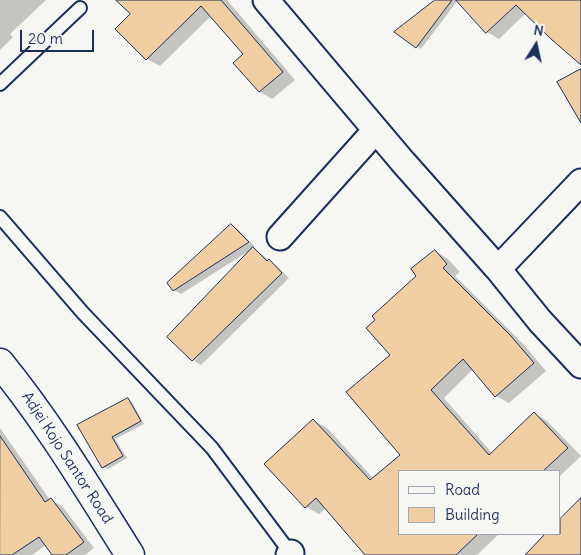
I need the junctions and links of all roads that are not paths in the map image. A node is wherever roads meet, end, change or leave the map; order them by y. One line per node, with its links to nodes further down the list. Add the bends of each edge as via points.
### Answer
1 (266, 0): 4 (street)
2 (80, 8): 3 (lane)
3 (0, 84)
4 (376, 130): 7 (street); 8 (street)
5 (581, 182): 8 (street)
6 (0, 217): 11 (lane, via 83,313 212,448)
7 (280, 237)
8 (498, 269): 10 (street)
9 (0, 363): 12 (street, Adjei Kojo Santor Road, via 65,453)
10 (581, 365)
11 (291, 554)
12 (130, 555)

